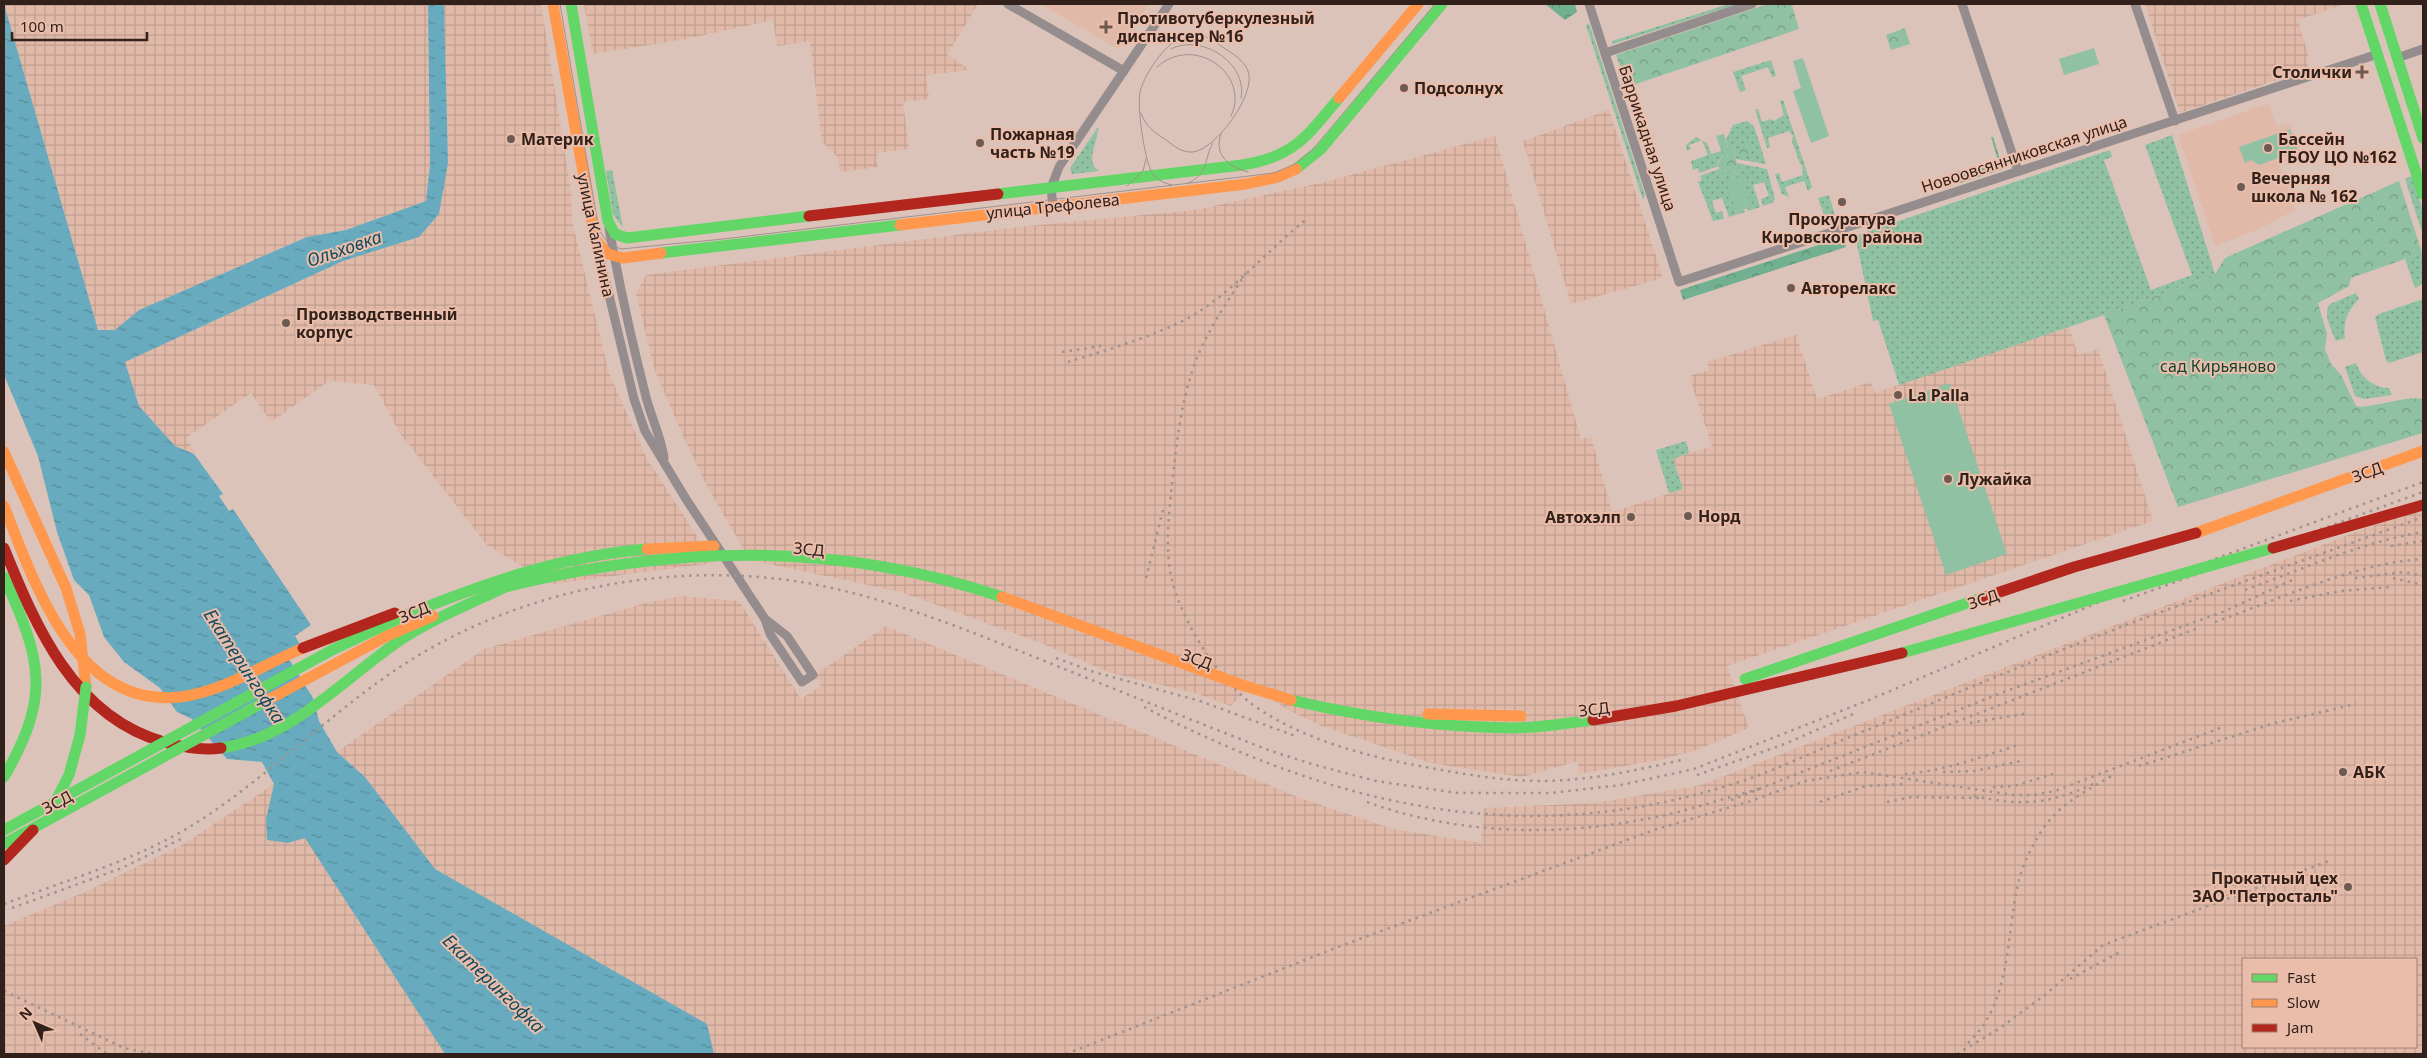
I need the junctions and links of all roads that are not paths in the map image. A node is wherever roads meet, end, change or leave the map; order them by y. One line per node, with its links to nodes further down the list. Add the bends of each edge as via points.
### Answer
1 (554, 4): 24 (main road, улица Калинина)
2 (571, 4): 25 (main road, улица Калинина)
3 (1008, 4): 17 (street)
4 (1169, 4): 17 (street)
5 (1418, 4): 21 (main road, улица Трефолева, via 1305,139 1286,154 1258,163)
6 (1442, 4): 23 (main road, улица Трефолева, via 1321,149 1298,170 1261,181)
7 (1589, 4): 14 (street, Баррикадная улица)
8 (1752, 4): 14 (street)
9 (1962, 4): 20 (street)
10 (2135, 4): 18 (street)
11 (2362, 4): 15 (main road)
12 (2380, 4): 16 (main road)
13 (2423, 49): 16 (street)
14 (1605, 53): 27 (street, Баррикадная улица)
15 (2378, 54): 18 (street, Новоовсянниковская улица); 22 (main road)
16 (2397, 58): 19 (main road)
17 (1124, 70): 21 (street, via 1059,167)
18 (2174, 120): 20 (street, Новоовсянниковская улица)
19 (2423, 138)
20 (2018, 172): 27 (street, Новоовсянниковская улица)
21 (1051, 188): 23 (street); 25 (main road, улица Трефолева)
22 (2423, 194)
23 (1053, 206): 25 (main road, улица Трефолева, via 623,258)
24 (595, 239): 25 (main road); 26 (street, улица Калинина)
25 (611, 242): 26 (street); 30 (street, улица Калинина, via 640,374)
26 (602, 267): 30 (street, улица Калинина, via 639,414 654,448)
27 (1679, 282)
28 (2423, 451): 36 (main road, ЗСД, bridge, via 2205,530 2074,567 1745,679 1604,709 1542,715 1414,713 1308,695 1248,677 1001,586 953,572 840,552 754,545 620,551 550,564)
29 (4, 452): 41 (main road, bridge, via 66,588 80,634 86,687 80,735 69,775 50,810)
30 (664, 459): 37 (street, улица Калинина, via 686,499)
31 (2423, 505): 35 (main road, ЗСД, bridge, via 1894,655 1676,706 1606,719 1515,728 1416,724 1306,705 1229,681 998,595 864,564 794,556 655,559 554,573)
32 (4, 506): 36 (main road, bridge, via 48,606 71,646 113,684 148,697 180,698 219,688 320,641 405,609)
33 (4, 548): 35 (main road, bridge, via 57,656 96,706 124,726 154,740 211,750 268,733 320,701 406,636)
34 (4, 577): 38 (main road, via 31,639 37,678 35,706 26,736)
35 (506, 587): 40 (main road, ЗСД, bridge, via 446,610 340,660)
36 (465, 592): 39 (main road, ЗСД, bridge, via 340,646)
37 (765, 619): 37 (street, улица Калинина, via 770,634 802,682 813,675 787,636)
38 (4, 777)
39 (4, 830)
40 (4, 844)
41 (4, 860)

